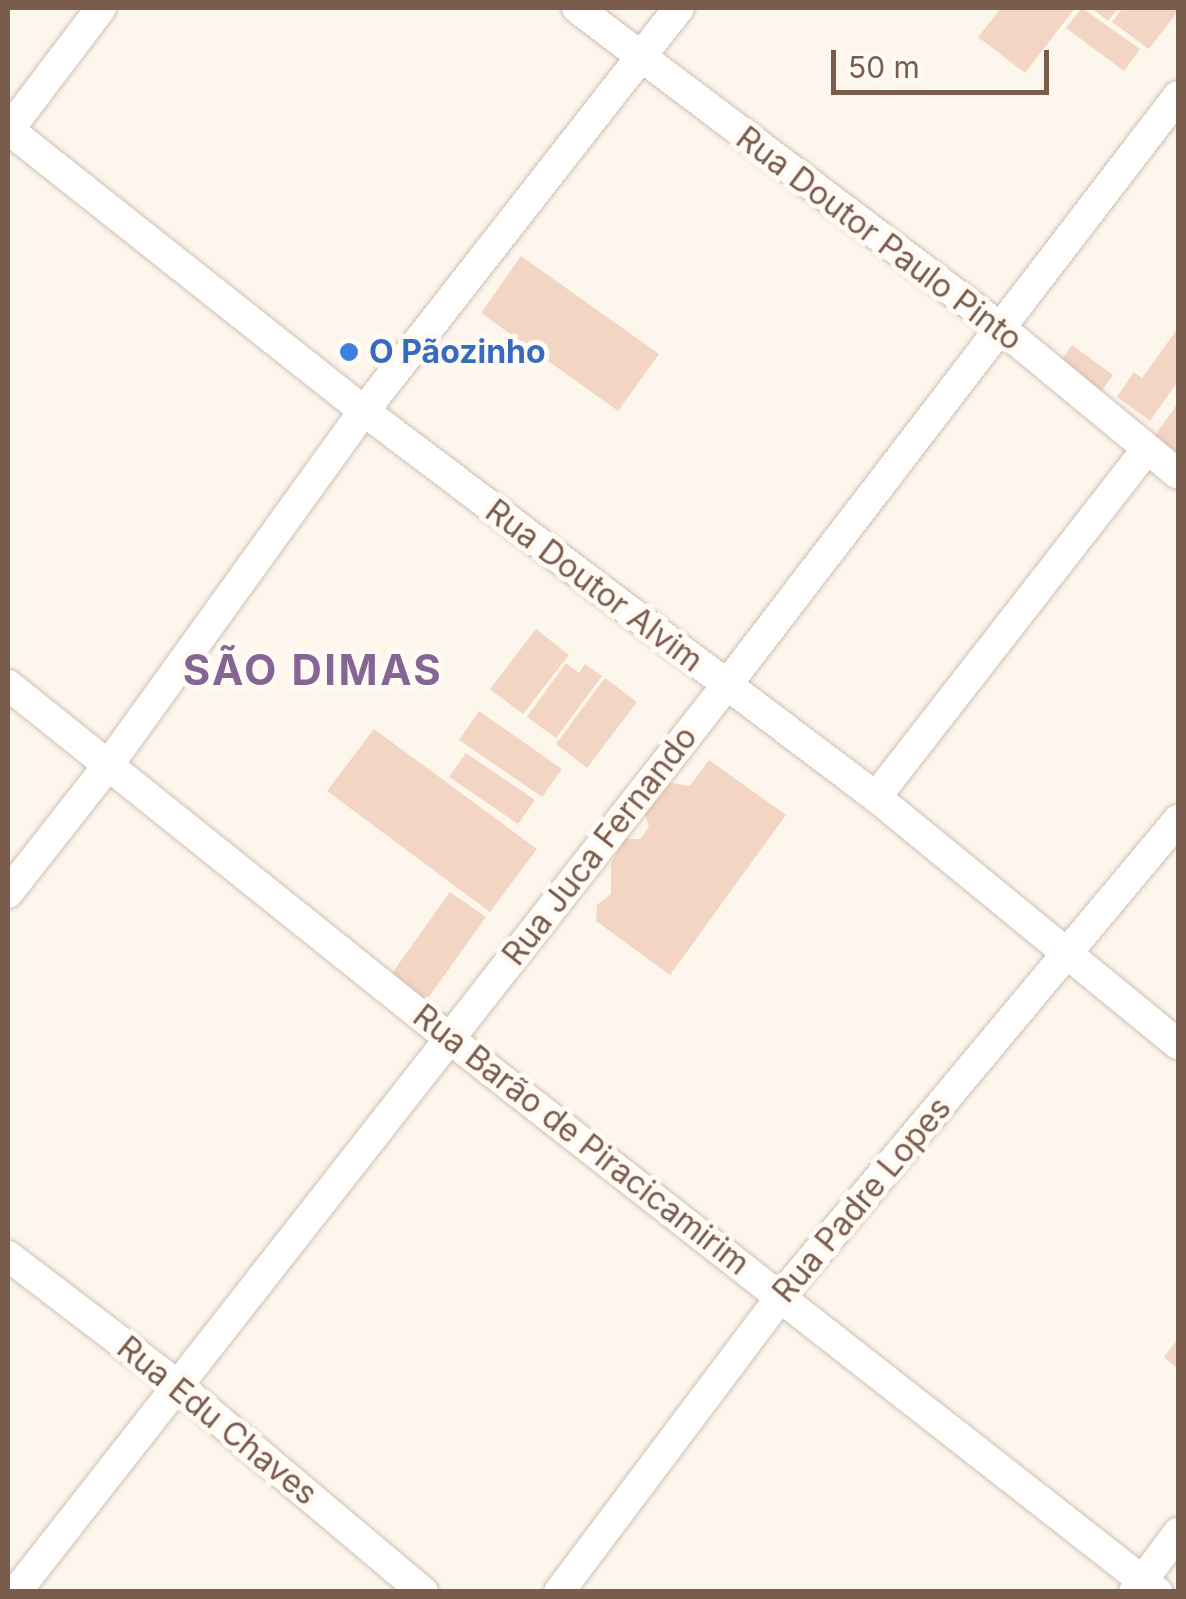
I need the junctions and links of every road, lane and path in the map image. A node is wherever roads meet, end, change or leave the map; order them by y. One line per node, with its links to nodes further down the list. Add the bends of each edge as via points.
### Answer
1 (101, 8): 6 (street)
2 (577, 8): 4 (street, Rua Doutor Paulo Pinto)
3 (679, 8): 4 (street)
4 (640, 58): 7 (street, Rua Doutor Paulo Pinto); 8 (street)
5 (1178, 96): 7 (street, Rua Juca Fernando)
6 (8, 130): 8 (street, Rua Doutor Alvim)
7 (1001, 328): 9 (street, Rua Doutor Paulo Pinto); 12 (street, Rua Juca Fernando)
8 (364, 411): 12 (street, Rua Doutor Alvim); 13 (street)
9 (1146, 450): 10 (street, Rua Doutor Paulo Pinto); 14 (street)
10 (1178, 474)
11 (8, 685): 13 (street, Rua Barão de Piracicamirim)
12 (726, 686): 14 (street, Rua Doutor Alvim); 18 (street, Rua Juca Fernando)
13 (109, 764): 16 (street); 18 (street, Rua Barão de Piracicamirim)
14 (876, 797): 17 (street, Rua Doutor Alvim)
15 (1178, 820): 17 (street, Rua Padre Lopes)
16 (8, 892)
17 (1068, 956): 19 (street, Rua Doutor Alvim); 21 (street, Rua Padre Lopes)
18 (450, 1039): 21 (street, Rua Barão de Piracicamirim); 22 (street, Rua Juca Fernando)
19 (1178, 1044)
20 (8, 1256): 22 (street, Rua Edu Chaves)
21 (781, 1296): 24 (street, Rua Barão de Piracicamirim); 27 (street, Rua Padre Lopes)
22 (176, 1384): 25 (street, Rua Juca Fernando); 26 (street, Rua Edu Chaves)
23 (1178, 1533): 24 (street)
24 (1145, 1588)
25 (16, 1592)
26 (423, 1592)
27 (559, 1592)

